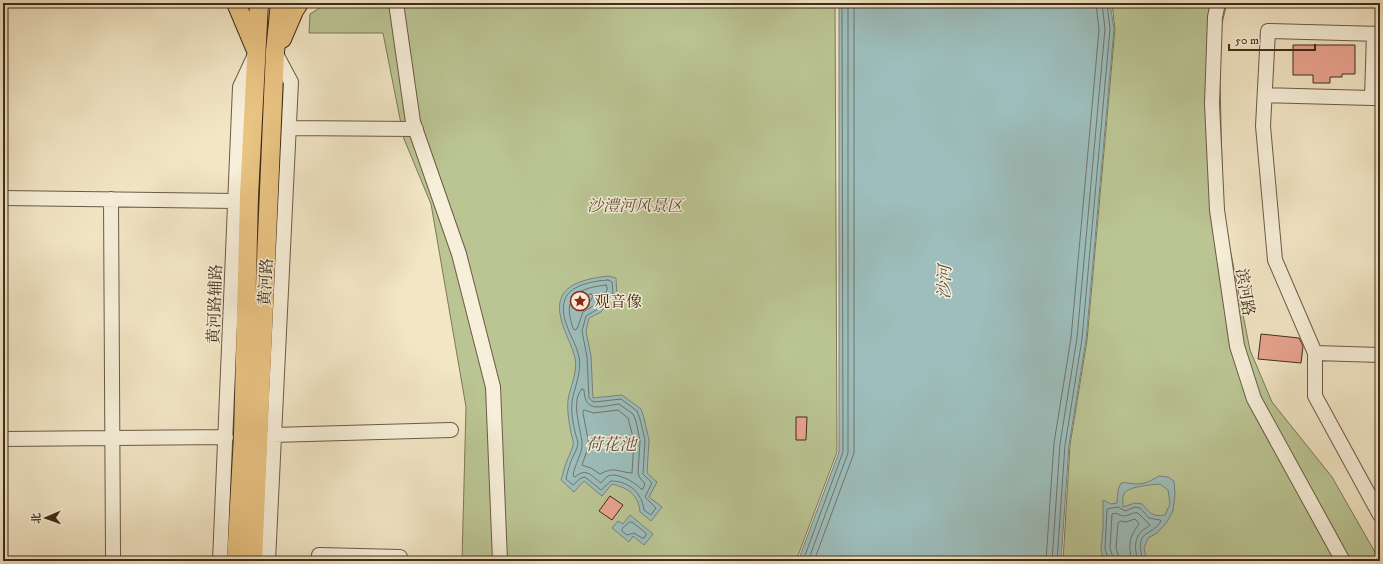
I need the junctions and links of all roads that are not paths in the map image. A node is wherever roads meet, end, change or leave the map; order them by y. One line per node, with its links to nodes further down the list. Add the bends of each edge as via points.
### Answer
1 (236, 3): 8 (main road)
2 (259, 3): 8 (main road, 黄河路)
3 (280, 3): 9 (main road, 黄河路)
4 (299, 3): 9 (main road)
5 (396, 3): 13 (street)
6 (1218, 3): 33 (street, 滨河路, via 1215,18 1212,104 1217,210 1237,346 1254,399)
7 (1377, 34): 10 (street, via 1268,31); 11 (street)
8 (256, 51): 16 (street, 黄河路辅路, via 240,87); 27 (main road, 黄河路, via 249,196 243,436)
9 (275, 52): 12 (street, via 291,82); 28 (main road, 黄河路)
10 (1265, 95): 11 (street); 17 (street, via 1263,126 1274,260)
11 (1376, 98)
12 (289, 128): 13 (street); 20 (street)
13 (416, 129): 32 (street, via 459,254 493,387)
14 (3, 198): 15 (street)
15 (111, 199): 16 (street); 21 (street)
16 (235, 201): 22 (street, 黄河路辅路)
17 (1315, 353): 18 (street); 24 (street, via 1315,396)
18 (1380, 354)
19 (451, 430): 20 (street)
20 (273, 435): 29 (street)
21 (113, 437): 22 (street); 23 (street); 25 (street)
22 (226, 437): 26 (street, 黄河路辅路)
23 (3, 439)
24 (1380, 515)
25 (114, 556)
26 (220, 561)
27 (236, 561)
28 (253, 561)
29 (268, 561)
30 (319, 561): 31 (street, via 319,556 400,557)
31 (400, 561)
32 (500, 561)
33 (1343, 561)

